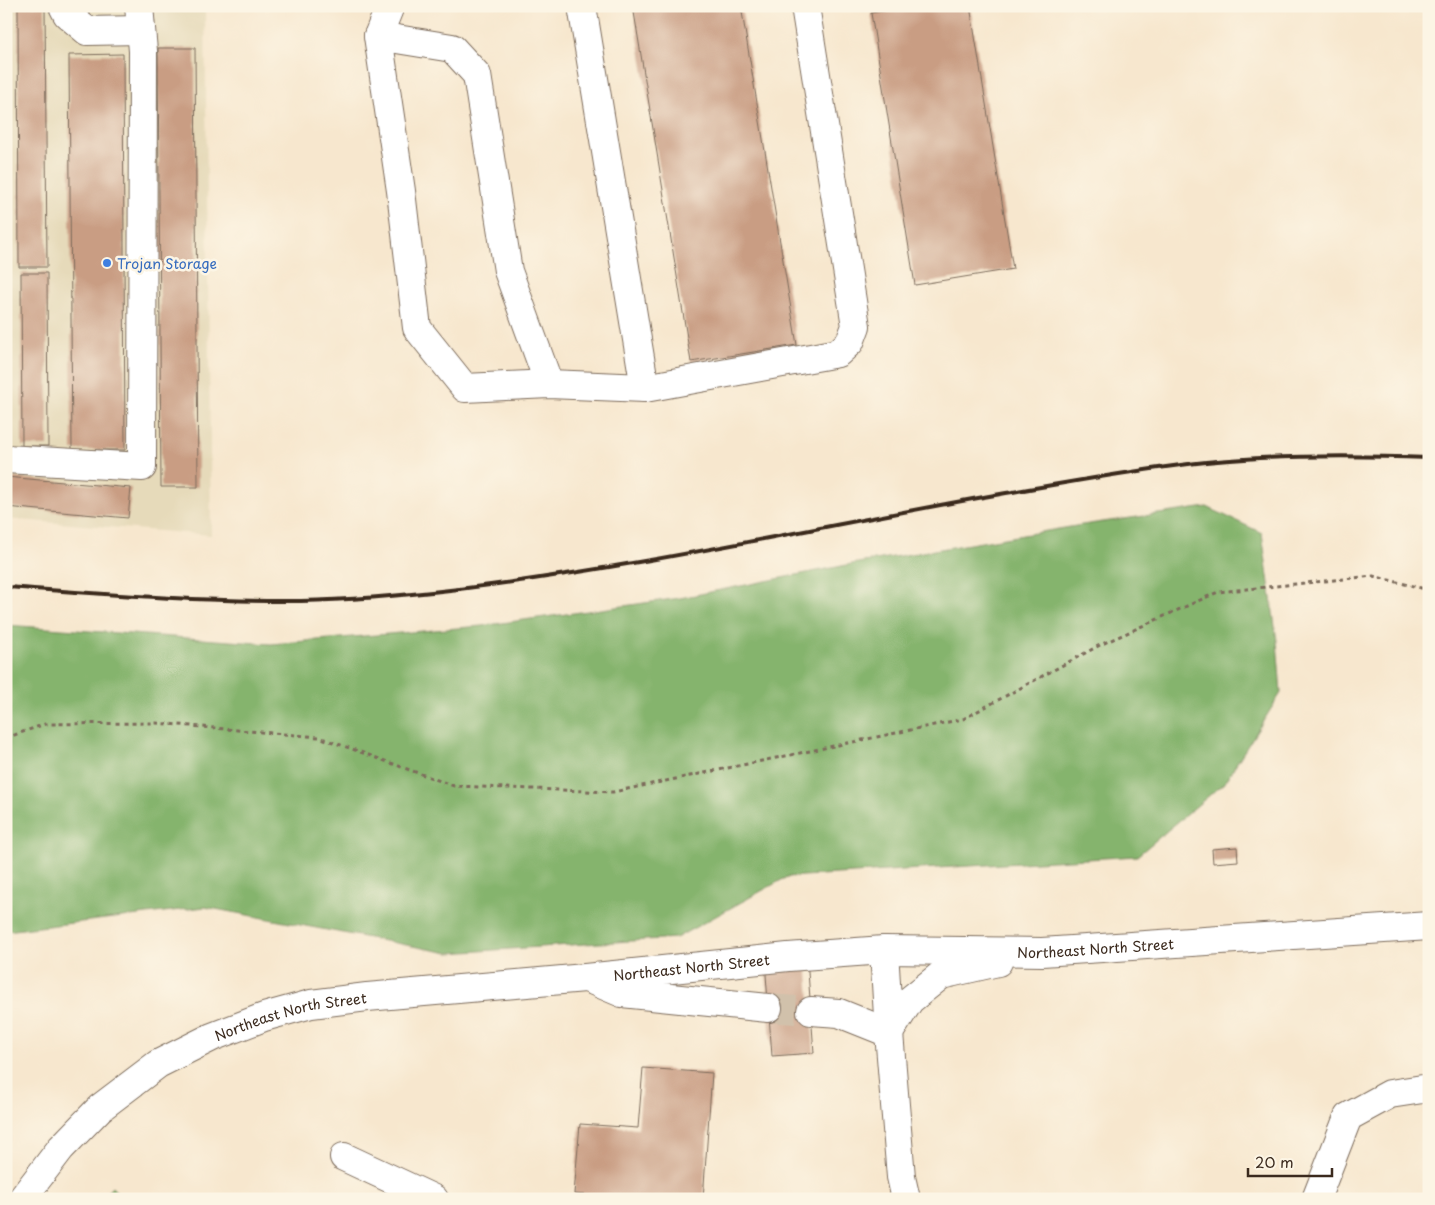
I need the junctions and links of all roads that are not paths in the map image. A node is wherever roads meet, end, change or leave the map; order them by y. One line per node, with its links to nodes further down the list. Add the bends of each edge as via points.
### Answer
1 (63, 6): 5 (street, via 86,31)
2 (390, 6): 6 (street)
3 (582, 6): 8 (street)
4 (805, 6): 8 (street, via 856,326 850,342 838,353)
5 (140, 18): 9 (street, via 143,52 142,467)
6 (378, 36): 7 (street, via 452,48 477,74 508,270); 7 (street, via 417,328 465,388)
7 (549, 384): 8 (street)
8 (645, 388)
9 (6, 459)
10 (1429, 926): 12 (street, Northeast North Street)
11 (884, 950): 12 (street, Northeast North Street); 13 (street, Northeast North Street); 16 (street)
12 (1042, 952): 16 (street, via 940,975 910,1000)
13 (585, 978): 14 (street, via 622,993); 19 (street, Northeast North Street, via 311,1004 264,1017 212,1037 158,1064 100,1108 61,1148)
14 (768, 1008)
15 (811, 1011): 16 (street, via 839,1013)
16 (889, 1033): 21 (street, via 901,1177)
17 (1429, 1088): 22 (street, via 1390,1094 1348,1117)
18 (344, 1157): 20 (street)
19 (22, 1199)
20 (434, 1199)
21 (906, 1199)
22 (1316, 1199)

